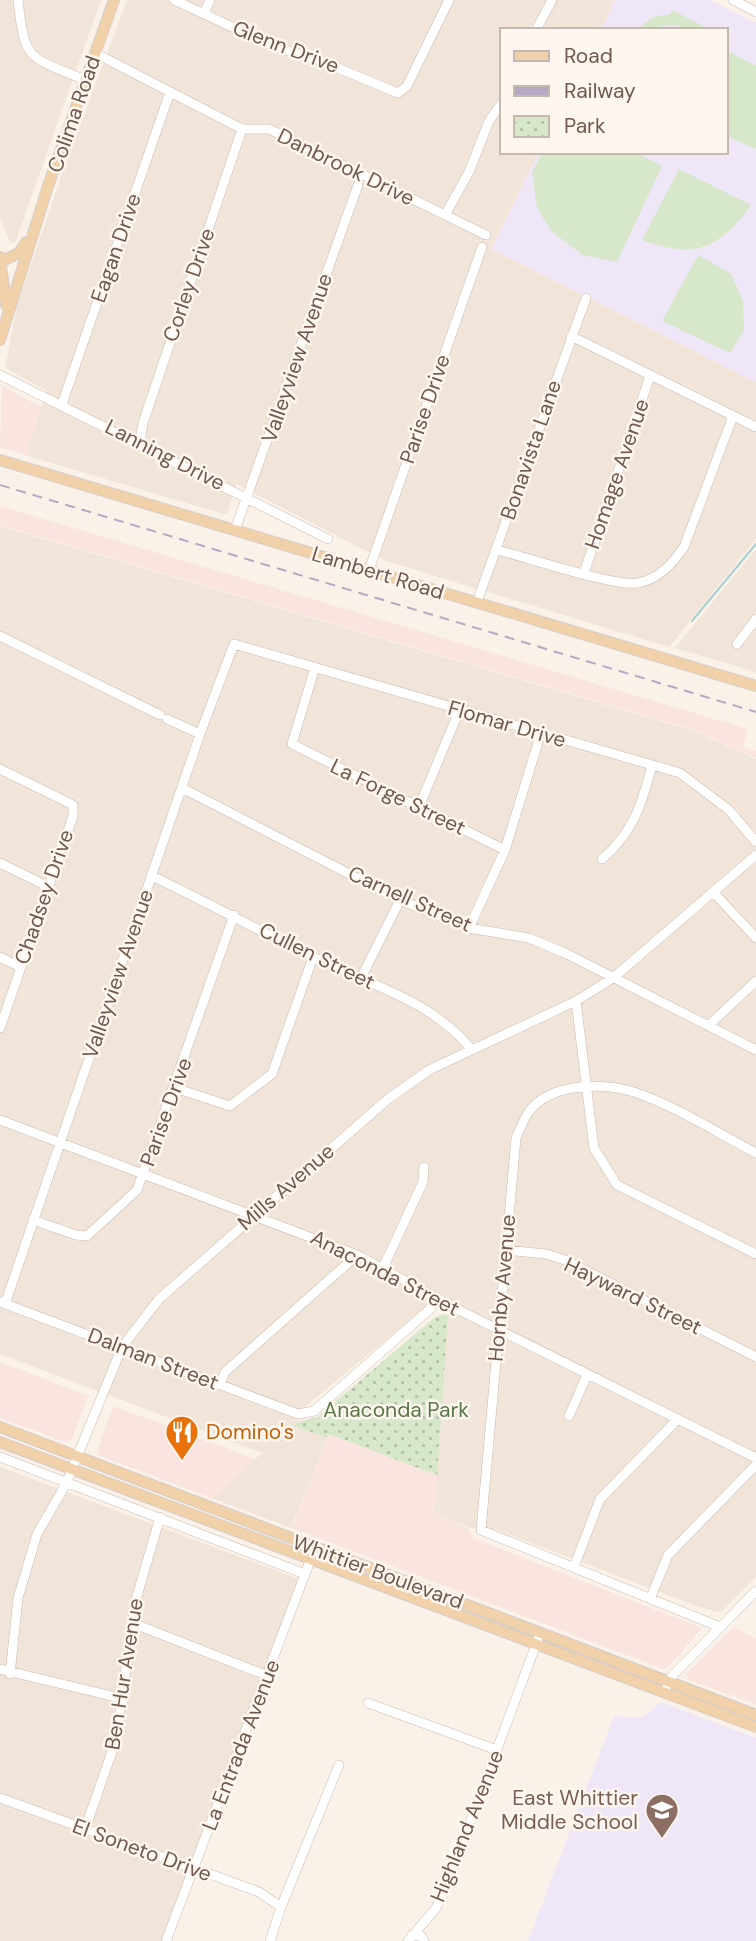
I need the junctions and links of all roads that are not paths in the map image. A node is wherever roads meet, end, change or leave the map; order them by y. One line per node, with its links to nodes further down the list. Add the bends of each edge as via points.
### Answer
1 (19, 0): 12 (street, via 26,48 38,60)
2 (114, 0): 11 (main road, Colima Road)
3 (174, 0): 9 (street, Glenn Drive)
4 (211, 0): 9 (street)
5 (449, 0): 9 (street, Glenn Drive, via 407,86 398,93 275,47)
6 (552, 0): 10 (street)
7 (733, 0): 8 (street)
8 (756, 12)
9 (204, 13)
10 (537, 28)
11 (95, 53): 12 (main road, Colima Road); 13 (street, Danbrook Drive)
12 (85, 80): 18 (main road, Colima Road)
13 (170, 92): 15 (street, Danbrook Drive); 28 (street, Eagan Drive)
14 (500, 106): 17 (street)
15 (242, 129): 17 (street, Danbrook Drive, via 269,129); 31 (street, Corley Drive)
16 (358, 185): 33 (street, Valleyview Avenue)
17 (445, 215): 19 (street)
18 (35, 228): 21 (main road, via 19,253); 23 (main road, Colima Road)
19 (486, 235)
20 (482, 247): 37 (street, Parise Drive)
21 (0, 260): 23 (main road)
22 (586, 299): 24 (street, Bonavista Lane)
23 (6, 315): 25 (main road)
24 (571, 336): 27 (street); 36 (street, Bonavista Lane)
25 (0, 340)
26 (0, 375): 28 (street, Lanning Drive)
27 (650, 376): 29 (street); 38 (street, Homage Avenue)
28 (62, 404): 31 (street, Lanning Drive)
29 (733, 416): 30 (street); 38 (street, via 684,547 671,566 638,583 616,583)
30 (756, 426)
31 (140, 442): 33 (street, Lanning Drive)
32 (0, 460): 34 (main road, Lambert Road)
33 (248, 498): 34 (street, Valleyview Avenue); 35 (street, Lanning Drive)
34 (235, 530): 37 (main road, Lambert Road)
35 (328, 539)
36 (497, 550): 38 (street); 39 (street, Bonavista Lane)
37 (369, 570): 39 (main road, Lambert Road)
38 (584, 573)
39 (477, 602): 45 (main road, Lambert Road)
40 (756, 619): 43 (street)
41 (0, 636): 48 (street)
42 (234, 644): 44 (street, Flomar Drive); 48 (street, Valleyview Avenue)
43 (737, 644)
44 (315, 667): 46 (street, Flomar Drive); 52 (street, La Forge Street, via 292,744)
45 (756, 686)
46 (459, 710): 47 (street, Flomar Drive); 52 (street)
47 (541, 733): 49 (street, Flomar Drive); 54 (street)
48 (200, 734): 51 (street, Valleyview Avenue)
49 (652, 765): 53 (street, Flomar Drive, via 680,773 701,786); 56 (street, via 640,810)
50 (0, 769): 59 (street, Chadsey Drive, via 73,805)
51 (182, 788): 58 (street, Valleyview Avenue); 61 (street, Carnell Street)
52 (419, 807): 54 (street, La Forge Street)
53 (756, 842)
54 (505, 850): 63 (street)
55 (756, 855): 60 (street, Mills Avenue)
56 (601, 859)
57 (0, 863): 59 (street)
58 (152, 876): 62 (street, Cullen Street); 79 (street, Valleyview Avenue)
59 (47, 886): 67 (street, Chadsey Drive)
60 (714, 894): 64 (street); 69 (street, Mills Avenue)
61 (400, 900): 63 (street, Carnell Street); 68 (street)
62 (234, 915): 66 (street, Cullen Street); 76 (street, Parise Drive)
63 (469, 928): 69 (street, Carnell Street, via 529,938)
64 (756, 939)
65 (0, 957): 67 (street)
66 (313, 957): 68 (street, Cullen Street); 76 (street, via 272,1074 230,1106)
67 (20, 967): 73 (street, Chadsey Drive)
68 (362, 976): 74 (street, Cullen Street, via 454,1028)
69 (613, 978): 71 (street, Mills Avenue); 72 (street, Carnell Street)
70 (756, 981): 72 (street)
71 (576, 1001): 74 (street, Mills Avenue); 77 (street)
72 (708, 1026): 75 (street, Carnell Street)
73 (0, 1028)
74 (471, 1049): 83 (street, Mills Avenue, via 429,1070 388,1099)
75 (756, 1050)
76 (175, 1088): 82 (street, Parise Drive)
77 (586, 1088): 80 (street, via 636,1093); 85 (street, Hornby Avenue, via 548,1096 528,1112 516,1138); 86 (street, via 594,1148 617,1185)
78 (0, 1120): 79 (street, Anaconda Street)
79 (60, 1142): 82 (street, Anaconda Street); 84 (street, Valleyview Avenue)
80 (756, 1153)
81 (424, 1167): 88 (street, via 423,1182)
82 (145, 1172): 83 (street, Anaconda Street); 84 (street, Parise Drive, via 137,1190 87,1236)
83 (253, 1216): 87 (street, Anaconda Street); 92 (street, Mills Avenue, via 159,1299)
84 (33, 1220): 90 (street, Valleyview Avenue)
85 (506, 1250): 91 (street, Hornby Avenue); 93 (street, Hayward Street, via 565,1260)
86 (756, 1254)
87 (357, 1255): 88 (street, Anaconda Street); 95 (street, via 225,1372)
88 (382, 1270): 89 (street, Anaconda Street)
89 (437, 1299): 91 (street, Anaconda Street); 95 (street, Dalman Street, via 314,1411 298,1414)
90 (2, 1303): 92 (street, Dalman Street)
91 (498, 1330): 94 (street, Anaconda Street); 108 (street, Hornby Avenue, via 481,1530)
92 (122, 1347): 95 (street, Dalman Street); 101 (street, Mills Avenue)
93 (756, 1357)
94 (587, 1375): 96 (street); 97 (street, Anaconda Street)
95 (220, 1385)
96 (569, 1416)
97 (677, 1420): 102 (street, Anaconda Street); 108 (street, via 600,1499)
98 (0, 1427): 101 (main road, Whittier Boulevard)
99 (0, 1442): 104 (main road, Whittier Boulevard)
100 (0, 1457): 105 (street, Whittier Boulevard)
101 (77, 1457): 104 (street, Mills Avenue); 107 (main road, Whittier Boulevard)
102 (756, 1458)
103 (756, 1465): 111 (street, via 668,1555)
104 (72, 1469): 105 (street, Mills Avenue); 107 (main road, Whittier Boulevard)
105 (66, 1484): 106 (street, Whittier Boulevard); 117 (street, Mills Avenue, via 37,1534 24,1573 13,1625)
106 (160, 1517): 109 (street, Whittier Boulevard); 112 (street, Ben Hur Avenue, via 139,1582)
107 (312, 1554): 109 (street, La Entrada Avenue); 114 (main road, Whittier Boulevard); 115 (main road, Whittier Boulevard)
108 (574, 1567): 111 (street)
109 (305, 1574): 118 (street, La Entrada Avenue)
110 (755, 1594): 113 (street)
111 (651, 1597): 113 (street)
112 (132, 1623): 118 (street); 120 (street, Ben Hur Avenue)
113 (720, 1627): 119 (street)
114 (541, 1632): 115 (street, Highland Avenue); 119 (main road, Whittier Boulevard)
115 (536, 1644): 119 (main road, Whittier Boulevard); 124 (street, Highland Avenue)
116 (0, 1669): 117 (street)
117 (10, 1674): 120 (street)
118 (268, 1676): 128 (street, La Entrada Avenue)
119 (667, 1686): 122 (main road, Whittier Boulevard); 123 (main road, Whittier Boulevard)
120 (124, 1699): 127 (street, Ben Hur Avenue, via 116,1740)
121 (368, 1703): 124 (street)
122 (756, 1715)
123 (756, 1727)
124 (497, 1751): 130 (street, Highland Avenue, via 444,1892)
125 (339, 1765): 129 (street)
126 (0, 1798): 127 (street, El Soneto Drive)
127 (85, 1829): 128 (street, El Soneto Drive)
128 (194, 1869): 129 (street, El Soneto Drive, via 259,1892); 131 (street, La Entrada Avenue)
129 (281, 1907): 132 (street)
130 (410, 1938): 133 (street, Highland Avenue, via 421,1936)
131 (166, 1941)
132 (270, 1941)
133 (424, 1941)

